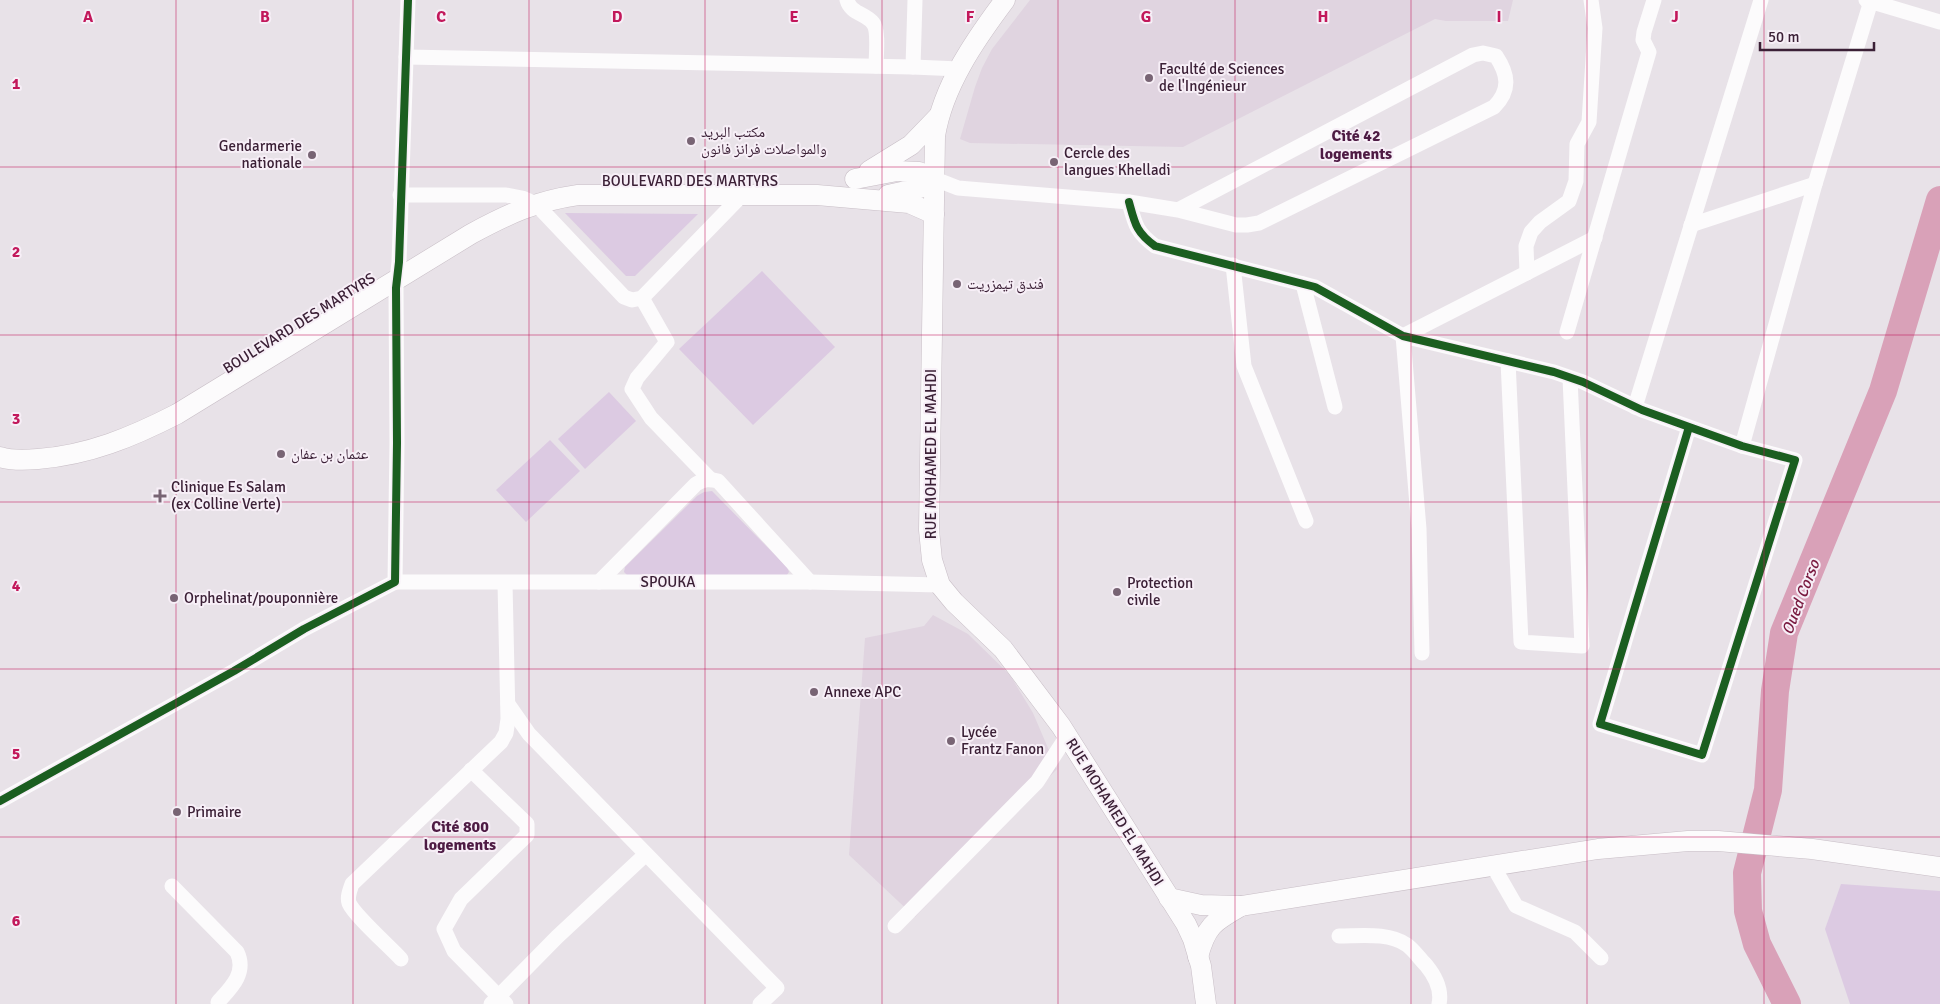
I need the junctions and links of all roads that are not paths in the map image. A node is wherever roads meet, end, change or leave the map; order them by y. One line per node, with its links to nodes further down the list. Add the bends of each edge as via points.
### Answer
1 (408, 0): 10 (street)
2 (847, 0): 11 (street, via 854,11 873,22 876,28)
3 (915, 0): 12 (street)
4 (1005, 0): 13 (street, RUE MOHAMED EL MAHDI)
5 (1591, 0): 29 (street, via 1595,28 1589,122 1577,144 1576,181 1569,201 1531,232 1526,246)
6 (1654, 0): 27 (street, via 1643,40 1648,52)
7 (1761, 0): 26 (street)
8 (1869, 1): 9 (street); 17 (street)
9 (1940, 22)
10 (406, 57): 11 (street); 18 (street)
11 (876, 66): 12 (street)
12 (913, 67): 13 (street)
13 (959, 69): 14 (street, RUE MOHAMED EL MAHDI)
14 (938, 117): 15 (street, via 911,146); 16 (street, RUE MOHAMED EL MAHDI, via 934,136)
15 (855, 179): 16 (street, via 897,171 919,172); 20 (street)
16 (934, 179): 21 (street, via 909,192); 22 (street, via 958,188); 25 (street, RUE MOHAMED EL MAHDI)
17 (1815, 184): 26 (street); 40 (street)
18 (400, 195): 23 (street, via 506,196); 30 (street)
19 (742, 195): 20 (street, BOULEVARD DES MARTYRS); 23 (street, BOULEVARD DES MARTYRS, via 578,195); 32 (street)
20 (817, 195): 21 (street, BOULEVARD DES MARTYRS)
21 (861, 198): 25 (street, via 909,202)
22 (1129, 202): 24 (street); 28 (street, via 1142,237 1155,246)
23 (536, 204): 30 (street, BOULEVARD DES MARTYRS, via 510,212); 32 (street, via 624,296 632,300)
24 (1178, 210): 24 (street, via 1236,225 1259,223 1494,107 1502,98 1506,85 1504,68 1496,56 1473,55)
25 (934, 214): 48 (street, RUE MOHAMED EL MAHDI, via 929,530 932,560)
26 (1691, 225): 38 (street)
27 (1595, 238): 29 (street); 33 (street)
28 (1233, 265): 31 (street); 43 (street, via 1244,366)
29 (1527, 272): 34 (street)
30 (397, 278): 41 (street, BOULEVARD DES MARTYRS, via 153,427 107,446 62,457 29,460); 44 (street)
31 (1303, 284): 34 (street, via 1315,287); 37 (street)
32 (642, 298): 42 (street, via 668,342 637,378 632,389 651,418)
33 (1567, 332)
34 (1403, 336): 35 (street); 49 (street, via 1420,529)
35 (1508, 361): 36 (street); 36 (street, via 1521,642 1582,646)
36 (1570, 378): 38 (street)
37 (1335, 407)
38 (1635, 407): 39 (street)
39 (1689, 427): 40 (street); 40 (street, via 1600,724 1702,756 1795,460)
40 (1742, 446)
41 (0, 457)
42 (710, 479): 45 (street, via 696,484); 46 (street, via 718,481)
43 (1306, 521)
44 (395, 582): 47 (street, SPOUKA); 53 (street, via 304,629)
45 (598, 582): 46 (street, SPOUKA); 47 (street, SPOUKA)
46 (810, 582): 48 (street, SPOUKA)
47 (505, 583): 50 (street)
48 (940, 585): 51 (street, RUE MOHAMED EL MAHDI, via 1003,649)
49 (1422, 653)
50 (507, 703): 52 (street, via 506,733 501,742); 54 (street, via 529,734)
51 (1067, 736): 58 (street, RUE MOHAMED EL MAHDI); 60 (street, via 1037,782)
52 (471, 770): 64 (street, via 352,884 349,892 349,902 354,911); 66 (street, via 527,824 527,835 461,899 444,928 454,951)
53 (0, 801)
54 (646, 854): 66 (street, via 557,937); 67 (street, via 777,988)
55 (1494, 866): 56 (street, via 1598,850 1718,841); 59 (street); 63 (street, via 1516,906 1574,932)
56 (1940, 867)
57 (172, 886): 68 (street, via 237,952 241,960 235,983)
58 (1169, 898): 59 (street, via 1201,905); 62 (street, RUE MOHAMED EL MAHDI, via 1186,924)
59 (1241, 906): 62 (street, via 1221,917 1207,930)
60 (895, 926)
61 (1339, 936): 69 (street, via 1379,936 1407,945 1432,972 1438,986)
62 (1198, 957): 65 (street, RUE MOHAMED EL MAHDI)
63 (1601, 958)
64 (401, 959)
65 (1205, 1000)
66 (499, 1002)
67 (765, 1002)
68 (218, 1003)
69 (1439, 1004)

